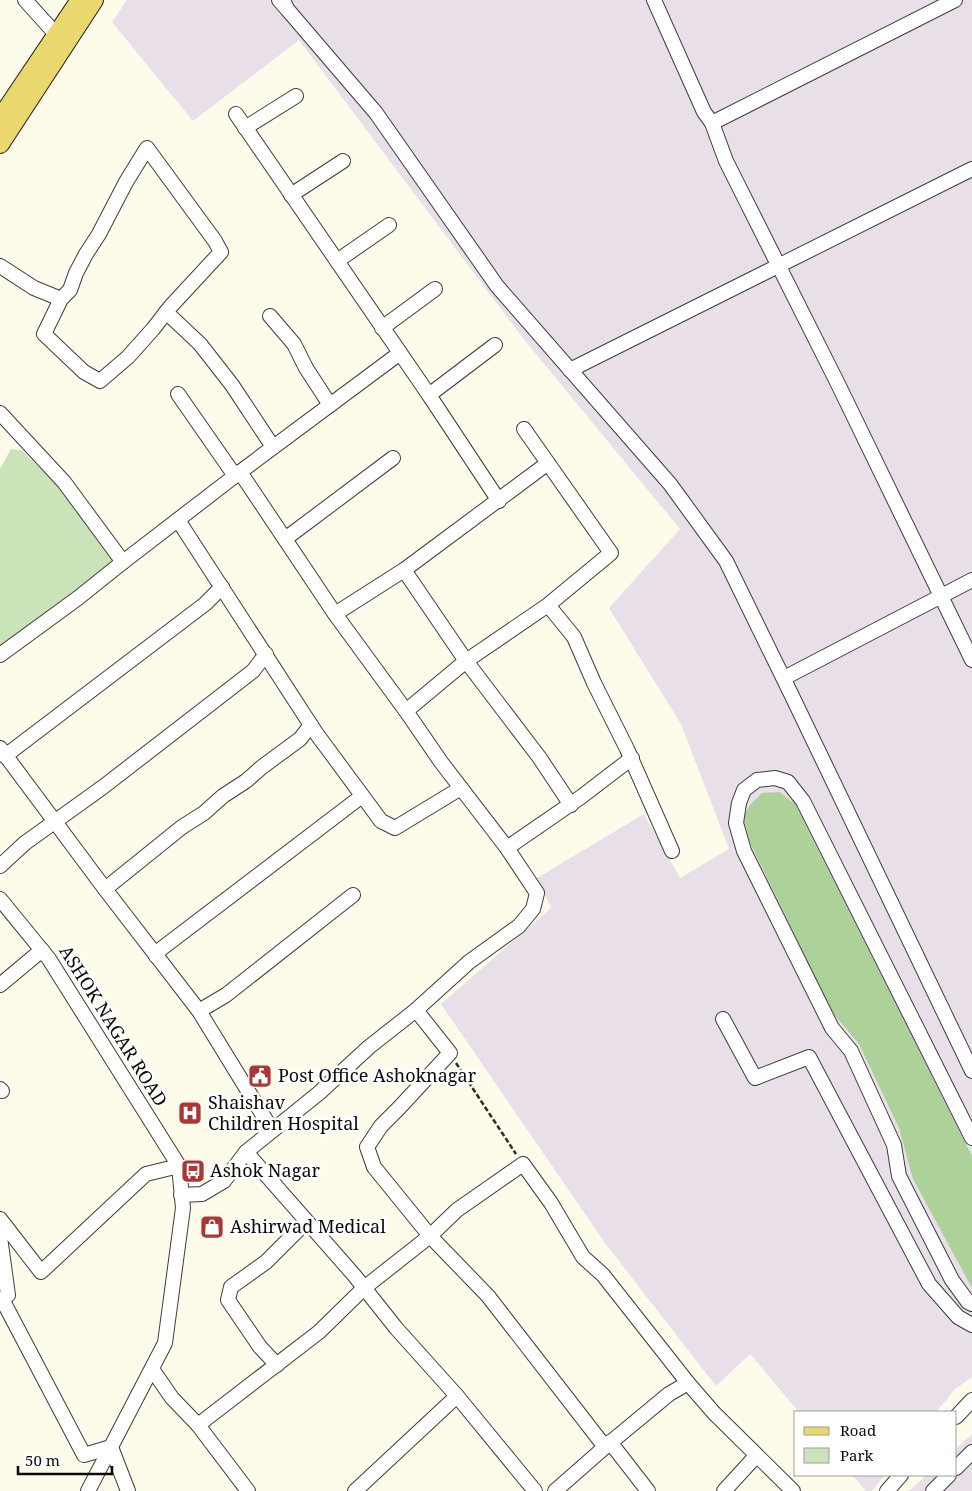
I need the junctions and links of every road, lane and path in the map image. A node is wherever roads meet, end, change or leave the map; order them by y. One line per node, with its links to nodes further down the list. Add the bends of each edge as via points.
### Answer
1 (25, 0): 7 (street)
2 (80, 0): 7 (main road)
3 (94, 0): 7 (main road)
4 (654, 0): 11 (street, via 704,112)
5 (955, 0): 11 (street)
6 (283, 3): 28 (street, via 376,113 497,286)
7 (60, 40): 10 (main road); 13 (main road)
8 (296, 96): 12 (street)
9 (236, 114): 12 (street)
10 (0, 119)
11 (712, 123): 19 (street, via 726,161)
12 (245, 128): 16 (street)
13 (0, 144)
14 (342, 161): 16 (street)
15 (972, 169): 19 (street)
16 (291, 195): 18 (street)
17 (389, 225): 18 (street)
18 (337, 261): 25 (street)
19 (778, 265): 28 (street); 45 (street)
20 (0, 266): 22 (street, via 34,288)
21 (435, 289): 25 (street)
22 (61, 299): 23 (street, via 44,334 84,372 100,381 128,357); 23 (street, via 70,290 86,254 147,148 221,252)
23 (166, 312): 34 (street, via 200,344)
24 (270, 316): 31 (street, via 294,344)
25 (382, 328): 27 (street)
26 (494, 345): 30 (street)
27 (400, 353): 30 (street); 31 (street)
28 (570, 370): 52 (street, via 670,484 726,561)
29 (178, 394): 37 (street)
30 (429, 396): 38 (street)
31 (330, 405): 34 (street)
32 (0, 413): 41 (street, via 64,482)
33 (524, 429): 36 (street)
34 (273, 447): 37 (street)
35 (393, 458): 40 (street)
36 (548, 463): 38 (street); 46 (street, via 611,553)
37 (237, 474): 39 (street); 40 (street)
38 (499, 501): 42 (street)
39 (178, 520): 41 (street); 44 (street)
40 (285, 540): 47 (street)
41 (122, 562): 49 (street)
42 (404, 570): 47 (street); 51 (street)
43 (972, 580): 45 (street)
44 (222, 587): 48 (street); 55 (street, via 205,604)
45 (941, 596): 50 (street); 52 (street)
46 (548, 605): 51 (street); 56 (street, via 574,637)
47 (335, 614): 53 (street)
48 (266, 654): 54 (street); 60 (street, via 253,671)
49 (0, 655)
50 (972, 660)
51 (466, 661): 53 (street); 59 (street)
52 (784, 678): 74 (street)
53 (406, 711): 57 (street)
54 (311, 726): 58 (street); 64 (street, via 300,739 204,813 182,826)
55 (3, 752): 60 (street)
56 (632, 758): 59 (street); 62 (street)
57 (461, 788): 58 (street, via 395,828 381,821); 61 (street)
58 (362, 796): 68 (street)
59 (571, 804): 61 (street)
60 (55, 823): 63 (street, via 25,843); 64 (street)
61 (507, 848): 70 (street, via 537,893 533,909 519,926 470,962)
62 (672, 851)
63 (0, 866)
64 (105, 889): 68 (street)
65 (353, 895): 71 (street, via 226,995)
66 (0, 899): 67 (street, ASHOK NAGAR ROAD)
67 (42, 950): 69 (street); 79 (street, ASHOK NAGAR ROAD)
68 (156, 956): 71 (street)
69 (0, 985)
70 (416, 1010): 73 (street); 75 (street)
71 (199, 1011): 75 (street)
72 (723, 1019): 88 (street, via 755,1078 809,1057 929,1284 958,1317)
73 (450, 1053): 78 (path); 83 (street, via 381,1126 367,1147 374,1167)
74 (972, 1071)
75 (272, 1130): 77 (street)
76 (972, 1138): 87 (street, via 804,800 788,782 774,778 757,780 744,790 739,803 736,823 744,851 832,1028 851,1051 894,1145 899,1176 952,1280)
77 (246, 1152): 80 (street, via 224,1181 202,1194); 82 (street)
78 (522, 1164): 83 (street, via 457,1210); 91 (street, via 583,1257 602,1275)
79 (178, 1166): 80 (street, ASHOK NAGAR ROAD); 81 (street, via 146,1174 40,1272)
80 (181, 1195): 90 (street, ASHOK NAGAR ROAD, via 183,1208 166,1343)
81 (0, 1219)
82 (306, 1222): 85 (street); 89 (street, via 266,1262 231,1287 228,1300 260,1347)
83 (430, 1236): 85 (street); 96 (street, via 488,1296)
84 (0, 1237): 86 (street, via 8,1295)
85 (364, 1288): 89 (street, via 319,1332); 92 (street)
86 (1, 1300): 97 (street, via 84,1455)
87 (972, 1304)
88 (972, 1326)
89 (277, 1365): 95 (street)
90 (152, 1368): 95 (street, via 172,1398); 97 (street, ASHOK NAGAR ROAD)
91 (688, 1383): 96 (street, via 669,1394); 99 (street)
92 (457, 1396): 106 (street); 107 (street)
93 (972, 1400): 94 (street)
94 (957, 1417)
95 (198, 1426): 105 (street)
96 (607, 1444): 108 (street); 109 (street)
97 (111, 1447): 103 (street, ASHOK NAGAR ROAD); 104 (street)
98 (972, 1452): 100 (street)
99 (756, 1456): 110 (street); 111 (street)
100 (957, 1467)
101 (900, 1476): 112 (street)
102 (948, 1476): 113 (street)
103 (88, 1491)
104 (128, 1491)
105 (248, 1491)
106 (355, 1491)
107 (535, 1491)
108 (555, 1491)
109 (648, 1491)
110 (724, 1491)
111 (793, 1491)
112 (887, 1491)
113 (933, 1491)

